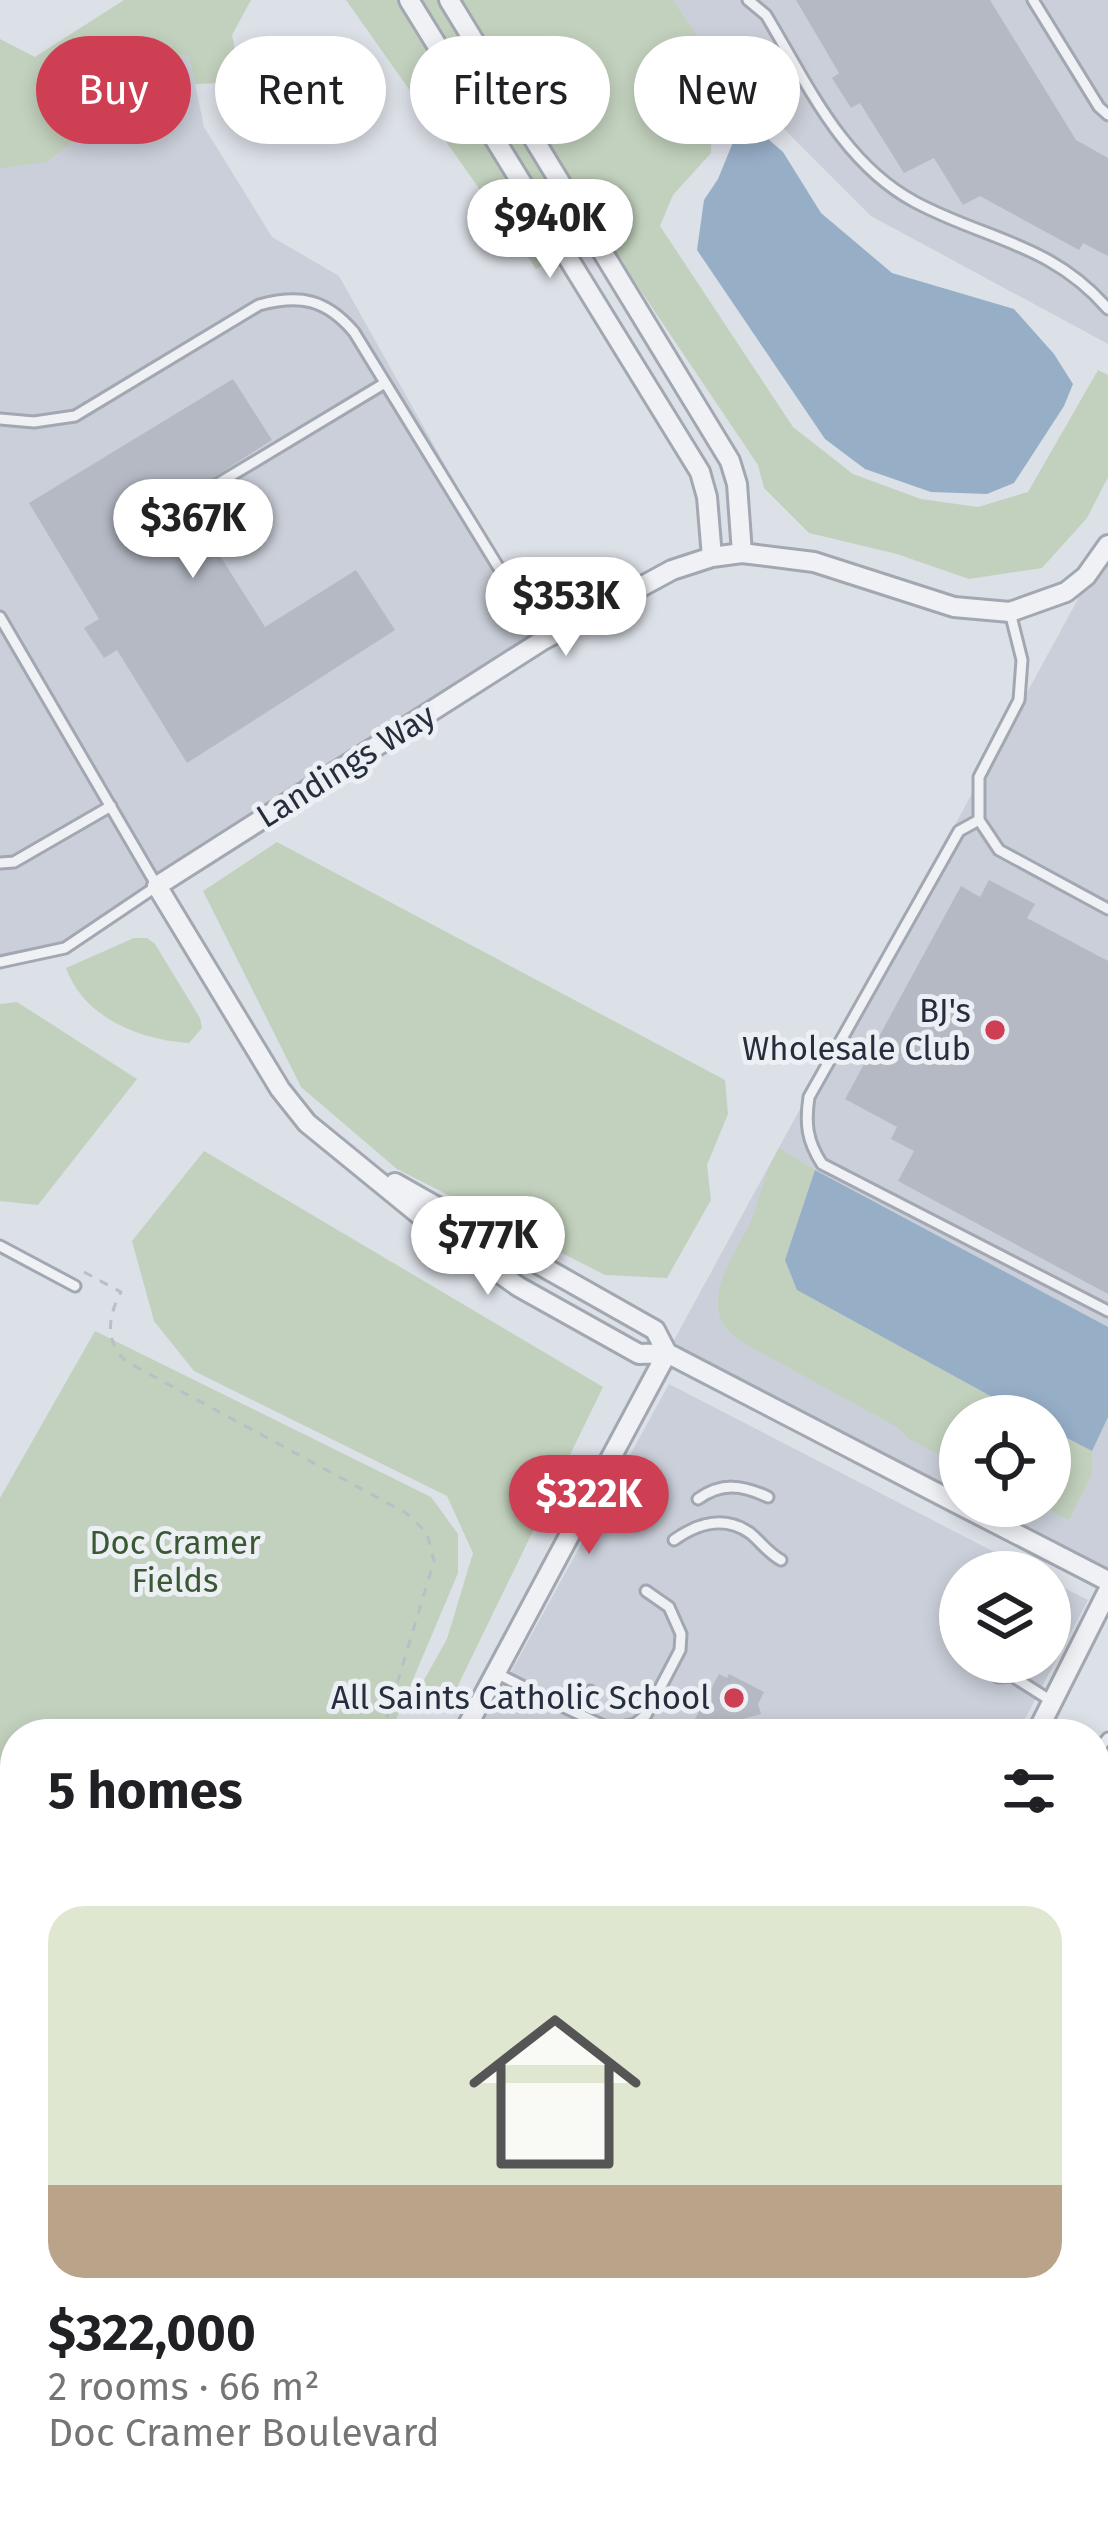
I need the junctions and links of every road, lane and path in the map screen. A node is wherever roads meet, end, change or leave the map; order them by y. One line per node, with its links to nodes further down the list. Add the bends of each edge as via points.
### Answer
1 (409, 0): 5 (street)
2 (449, 0): 6 (street)
3 (748, 0): 11 (lane, via 766,15 843,142 883,180 1075,275)
4 (1033, 0): 7 (lane)
5 (431, 36)
6 (471, 36)
7 (1108, 115)
8 (497, 144): 12 (street)
9 (537, 144): 10 (street)
10 (628, 293): 12 (street); 17 (street, via 730,460)
11 (1108, 309)
12 (600, 310): 18 (street, via 700,472)
13 (385, 383): 14 (lane, via 336,311 288,297 234,319 75,416); 15 (lane); 21 (lane)
14 (0, 418)
15 (199, 495)
16 (1108, 545): 19 (street, via 1066,592)
17 (742, 554): 18 (street, Landings Way); 19 (street, Landings Way, via 814,562 954,607)
18 (712, 557): 21 (street, Landings Way)
19 (1010, 612): 23 (lane, via 1022,660 1019,700 979,777)
20 (0, 617): 22 (lane)
21 (543, 640): 25 (street, Landings Way)
22 (111, 806): 24 (lane); 25 (lane)
23 (979, 820): 26 (lane, via 999,850); 32 (lane, via 959,831 809,1097 809,1144 822,1164)
24 (0, 863)
25 (157, 886): 27 (lane, via 65,948); 28 (street, via 280,1089)
26 (1108, 909)
27 (0, 962)
28 (344, 1154): 33 (street, via 655,1330); 33 (street, via 519,1286 639,1354)
29 (0, 1246): 31 (lane)
30 (83, 1271): 48 (path, via 121,1292 110,1332 127,1362 406,1513 427,1533 434,1561)
31 (75, 1286)
32 (1108, 1311)
33 (667, 1353): 34 (street); 43 (street)
34 (939, 1494)
35 (768, 1497): 36 (lane, via 728,1486)
36 (698, 1498)
37 (1004, 1527): 40 (street)
38 (674, 1540): 39 (lane, via 710,1522 731,1524)
39 (781, 1560)
40 (1108, 1581)
41 (646, 1591): 51 (lane, via 669,1607 682,1634)
42 (1108, 1591): 46 (street)
43 (496, 1673): 47 (lane); 49 (street)
44 (1023, 1683): 46 (lane)
45 (590, 1691): 47 (lane, via 583,1701)
46 (1053, 1702): 52 (street)
47 (560, 1705): 50 (lane)
48 (387, 1719)
49 (471, 1719)
50 (589, 1719)
51 (641, 1719)
52 (1044, 1719)

